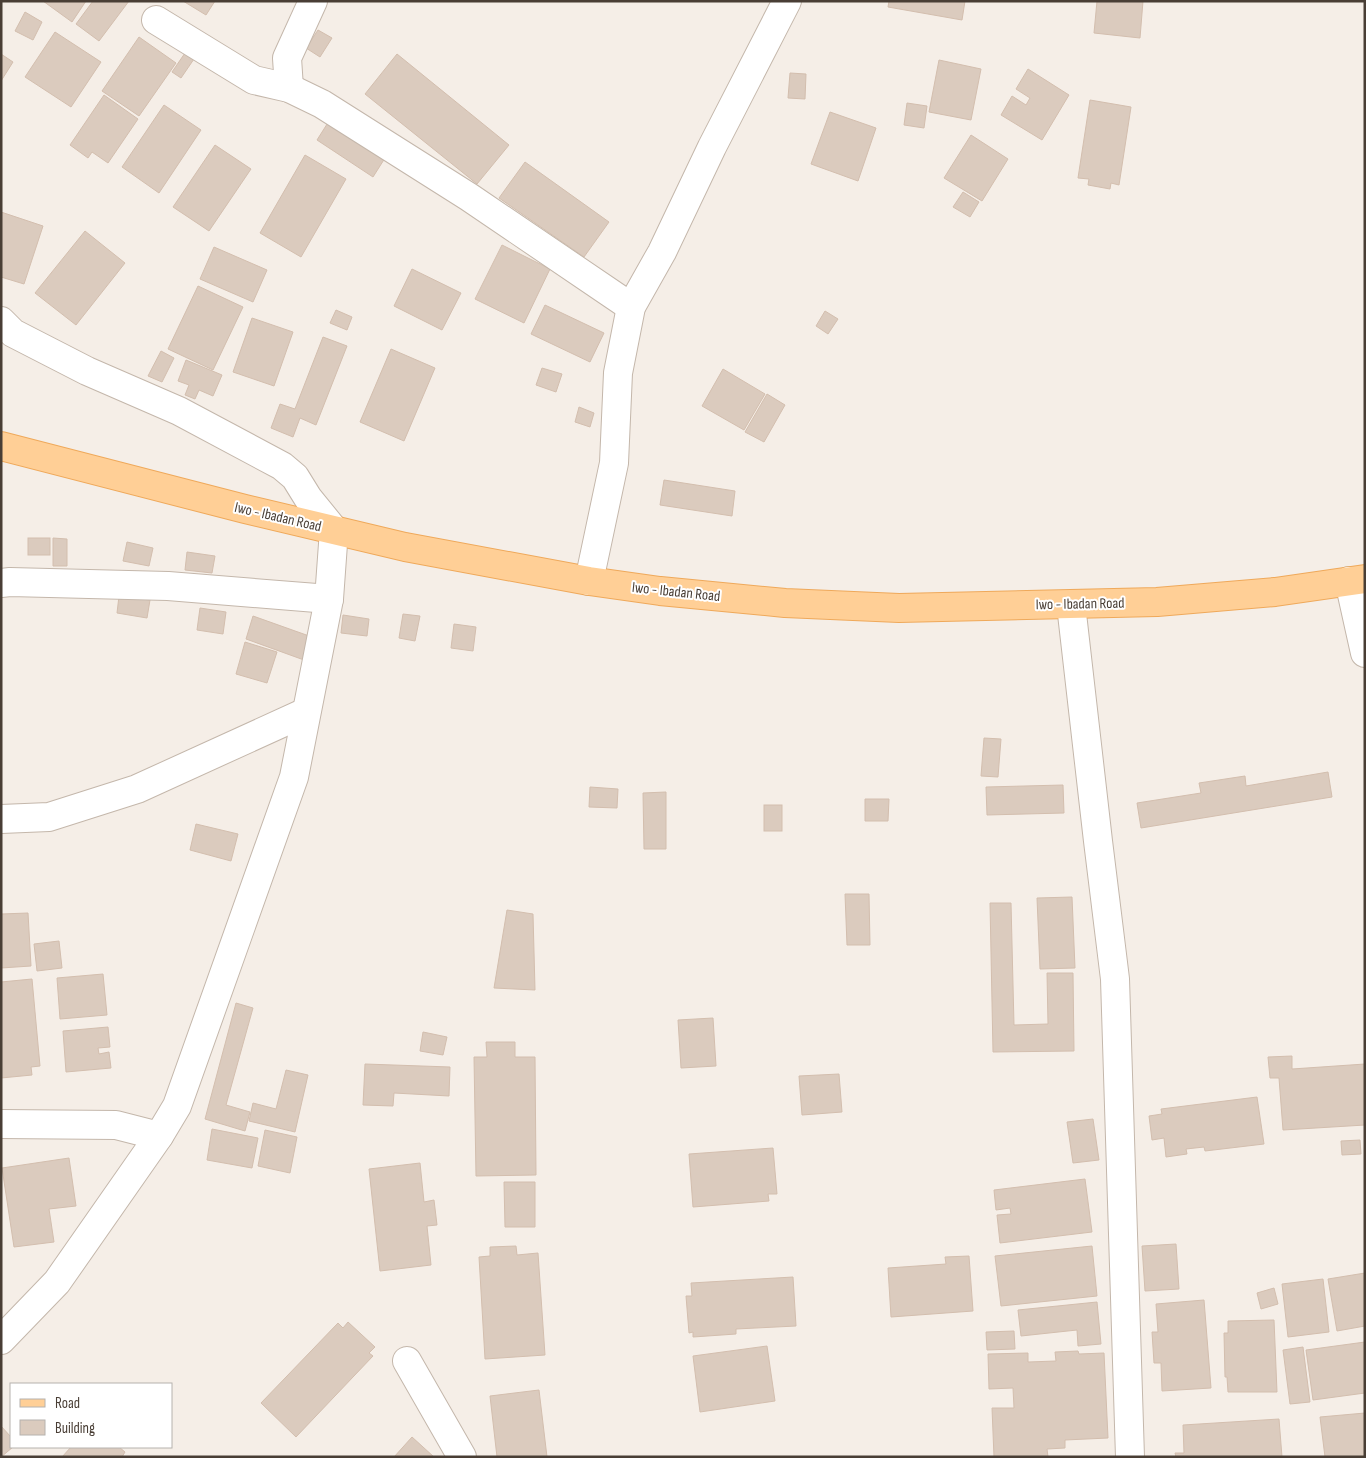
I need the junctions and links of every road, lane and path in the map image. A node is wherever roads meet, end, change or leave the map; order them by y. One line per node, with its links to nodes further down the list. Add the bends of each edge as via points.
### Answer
1 (313, 1): 4 (street, via 287,58)
2 (787, 1): 5 (street, via 662,252)
3 (156, 20): 4 (street, via 254,80)
4 (289, 88): 5 (street, via 322,104 452,187)
5 (631, 307): 10 (street, via 618,373 614,463)
6 (1, 321): 8 (street, via 13,333 87,371 178,411 282,466 295,477)
7 (1, 446): 8 (main road, Iwo - Ibadan Road)
8 (334, 530): 10 (main road, Iwo - Ibadan Road, via 405,547); 12 (street)
9 (1357, 580): 13 (main road, Iwo - Ibadan Road, via 1275,592); 14 (street)
10 (589, 581): 13 (main road, Iwo - Ibadan Road, via 804,604 899,608)
11 (1, 583): 12 (street, via 168,586)
12 (329, 599): 15 (street)
13 (1071, 605): 22 (street, via 1115,979)
14 (1365, 653)
15 (306, 712): 16 (street, via 137,789 49,818); 18 (street, via 294,777 177,1106)
16 (1, 818)
17 (1, 1124): 18 (street, via 116,1125)
18 (158, 1136): 19 (street, via 57,1282)
19 (1, 1340)
20 (407, 1361): 21 (street)
21 (462, 1457)
22 (1130, 1457)

